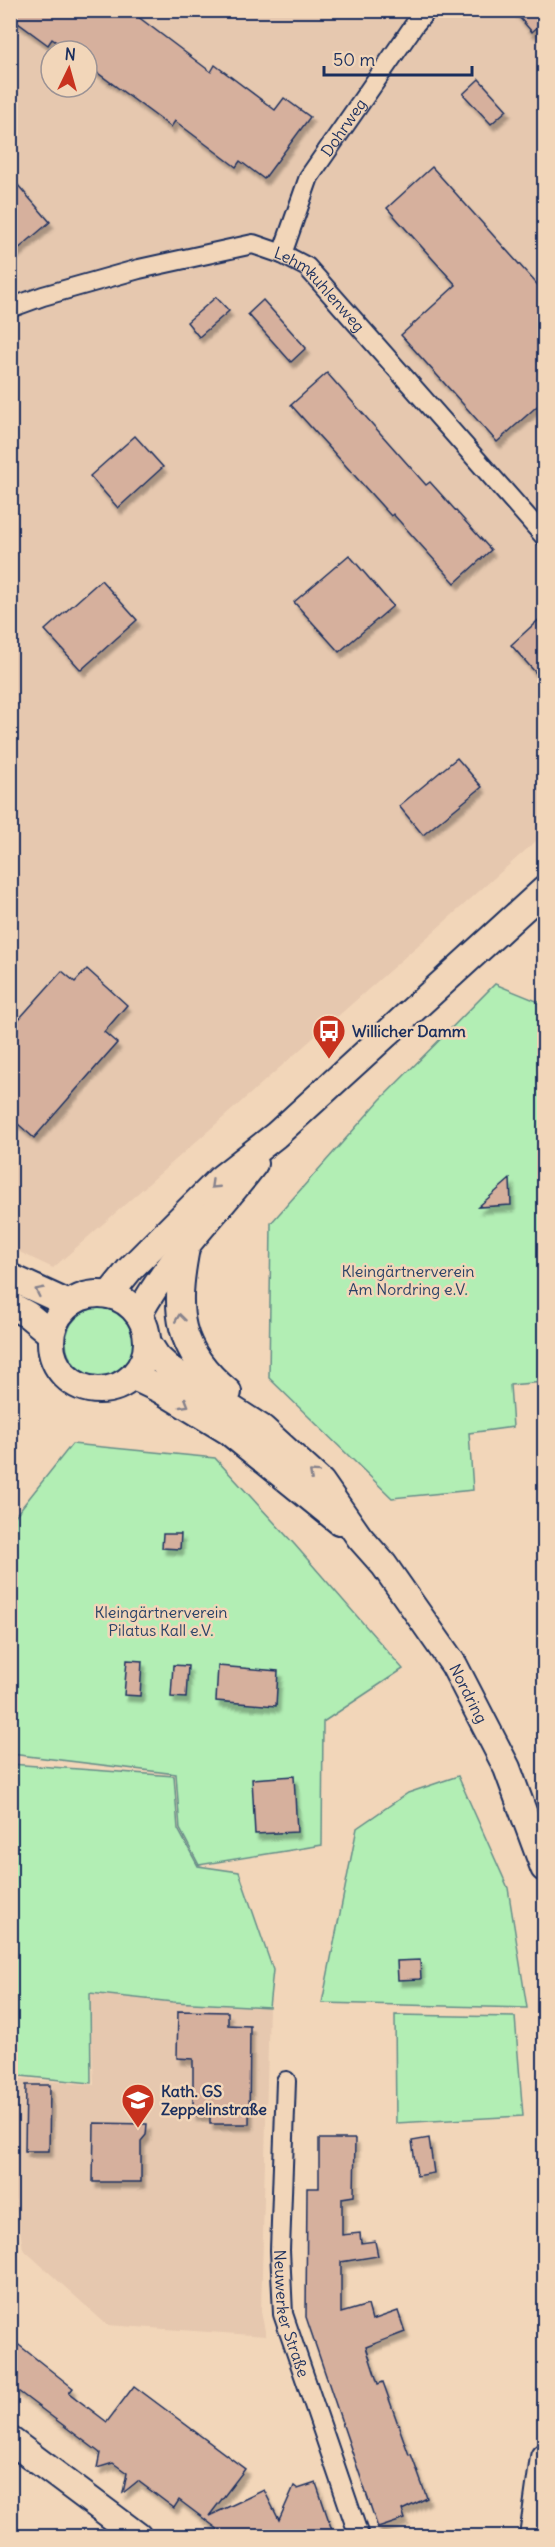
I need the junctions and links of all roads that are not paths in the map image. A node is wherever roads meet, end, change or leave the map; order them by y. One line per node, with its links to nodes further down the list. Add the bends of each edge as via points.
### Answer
1 (427, 10): 2 (street, Dohrweg, via 309,177)
2 (282, 254): 3 (street, Lehmkuhlenweg, via 253,244 139,269); 4 (street, Lehmkuhlenweg, via 307,267)
3 (10, 308)
4 (544, 536)
5 (544, 890): 6 (main road)
6 (276, 1135): 7 (main road); 9 (main road, one-way to 9, via 220,1179)
7 (186, 1244): 12 (main road); 16 (main road, one-way to 7, via 202,1368 186,1341 179,1308)
8 (10, 1277): 10 (main road, one-way to 8)
9 (109, 1295): 10 (main road, via 94,1294); 12 (main road)
10 (69, 1304): 13 (main road)
11 (10, 1305): 13 (main road)
12 (139, 1314): 14 (main road)
13 (51, 1334): 15 (main road, via 56,1364 77,1385 107,1390)
14 (148, 1343): 15 (main road); 16 (main road, Nordring, via 170,1369)
15 (134, 1377): 17 (main road, Nordring, one-way to 17, via 228,1431)
16 (263, 1429): 17 (main road, Nordring, one-way to 16, via 321,1482)
17 (360, 1538): 18 (main road, Nordring, via 384,1565 454,1665 507,1768)
18 (544, 1868)
19 (286, 2081): 23 (street, Neuwerker Straße, via 280,2250 283,2314)
20 (10, 2440): 22 (main road)
21 (544, 2457): 24 (main road)
22 (138, 2536)
23 (359, 2536)
24 (533, 2536)

